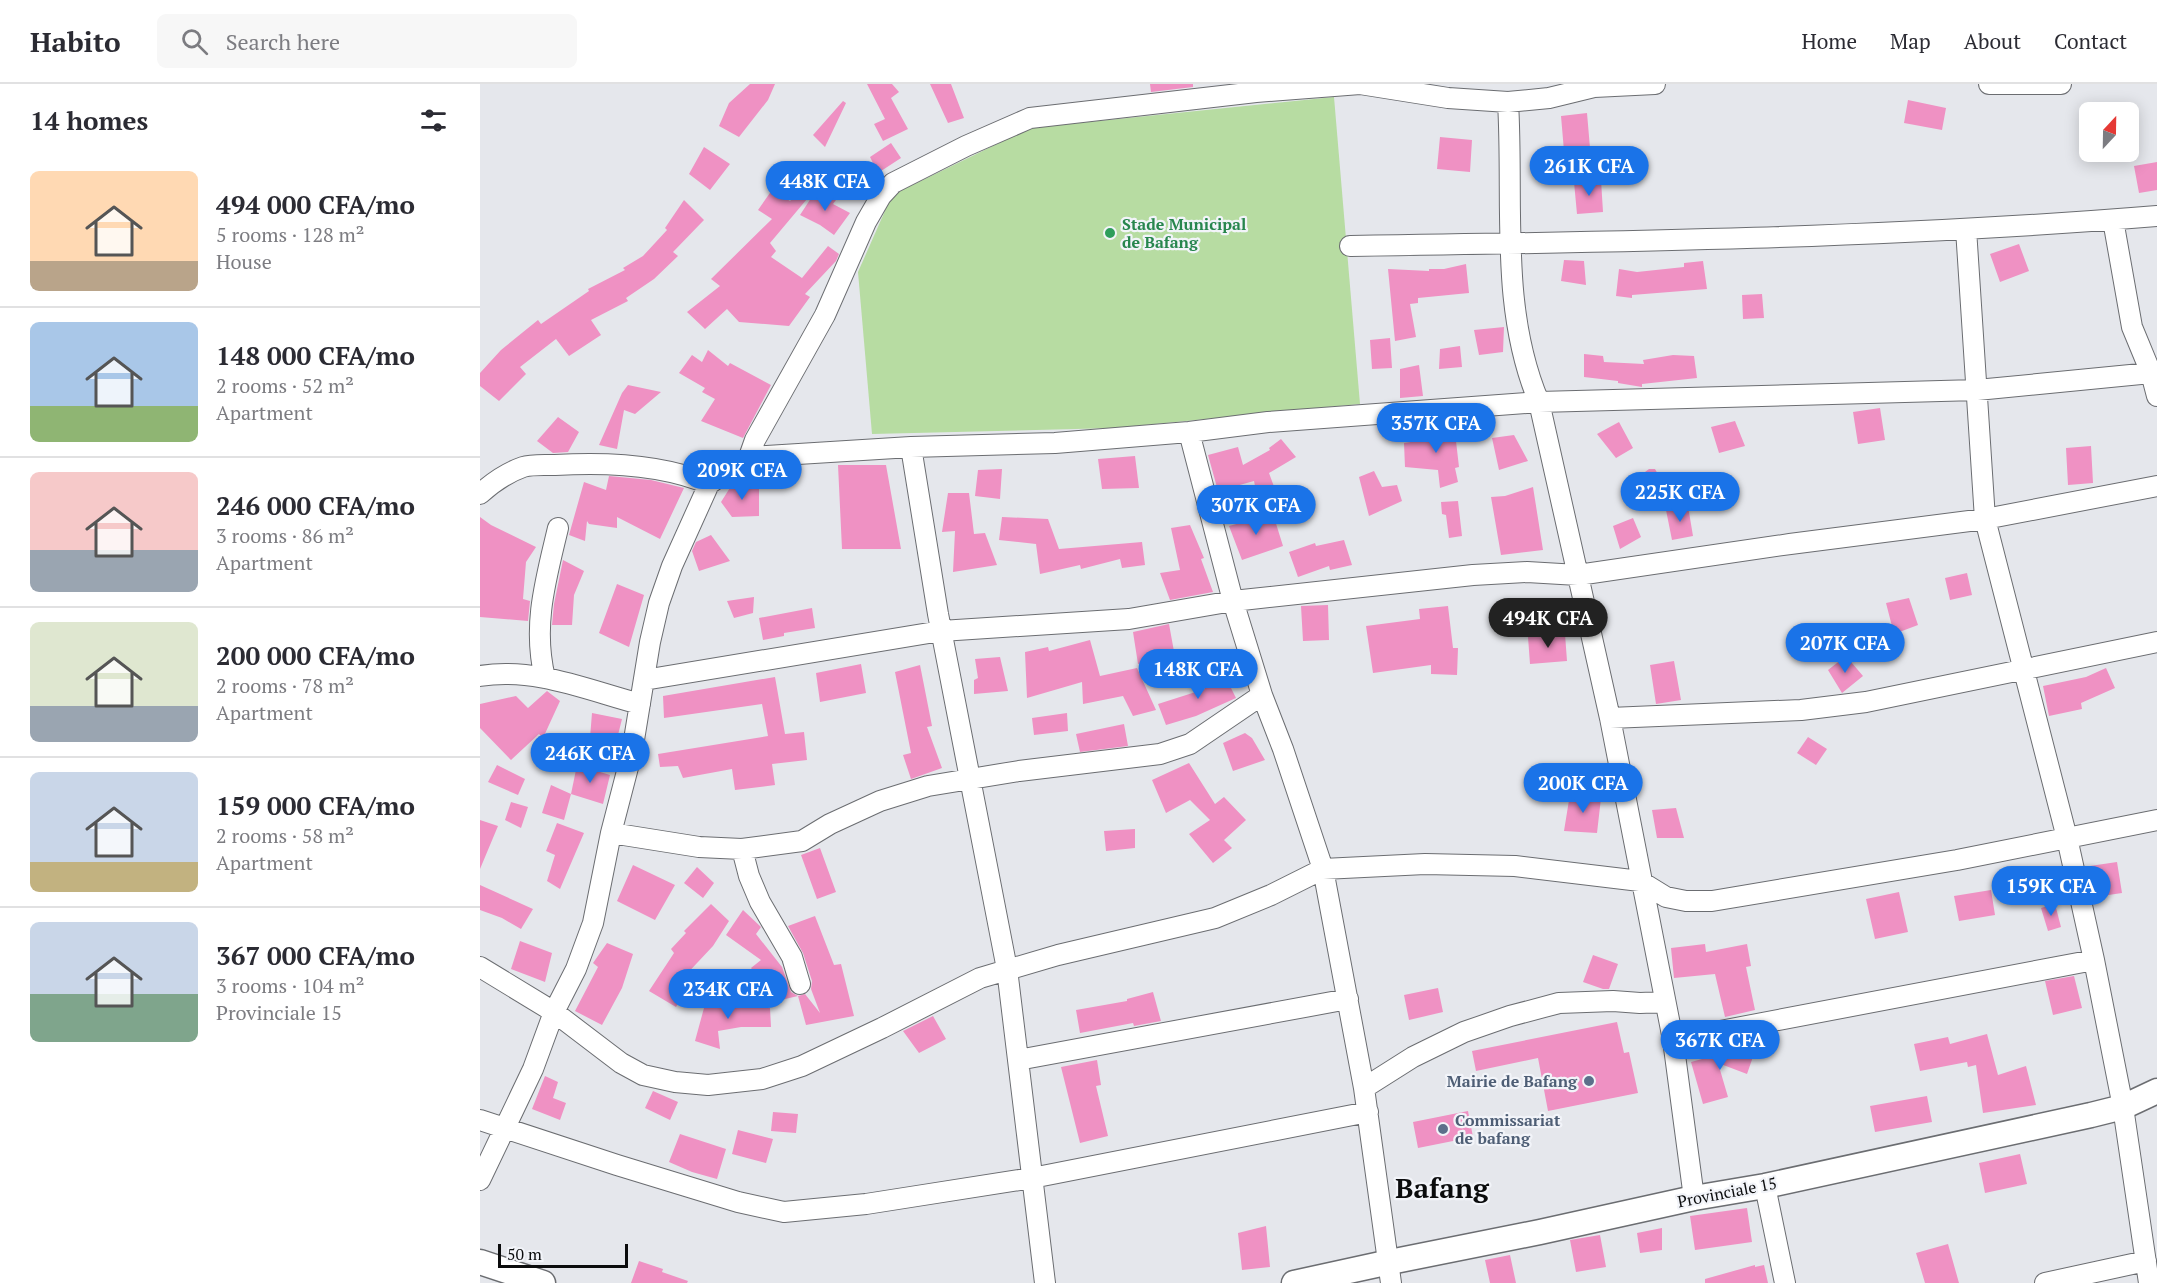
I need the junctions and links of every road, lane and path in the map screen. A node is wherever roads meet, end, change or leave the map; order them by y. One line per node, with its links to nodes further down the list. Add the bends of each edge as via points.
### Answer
1 (1654, 84): 4 (street, via 1593,87 1549,98)
2 (1989, 84): 3 (street)
3 (2061, 84)
4 (1508, 102): 8 (street); 16 (street, via 1448,98 1360,84 1256,92 1030,117 966,146 893,183 881,196 825,315)
5 (2157, 216): 6 (street)
6 (2113, 220): 7 (street); 10 (street, via 2132,327)
7 (1966, 229): 8 (street); 11 (street)
8 (1509, 243): 9 (street); 13 (street, via 1523,354)
9 (1350, 246)
10 (2151, 373): 11 (street); 12 (street)
11 (1977, 390): 13 (street); 20 (street)
12 (2157, 396)
13 (1539, 402): 14 (street, via 1268,422); 22 (street)
14 (1190, 432): 15 (street, via 1055,443); 23 (street)
15 (910, 447): 16 (street); 24 (street)
16 (749, 457): 17 (street)
17 (709, 484): 19 (street, via 688,475 578,463 524,466 494,481); 29 (street, via 659,603)
18 (2157, 486): 20 (street)
19 (480, 494)
20 (1985, 519): 22 (street); 26 (street)
21 (558, 528): 28 (street, via 540,605 540,656)
22 (1578, 575): 23 (street, via 1473,575); 32 (street)
23 (1233, 602): 24 (street, via 1129,619); 30 (street)
24 (941, 631): 29 (street); 33 (street)
25 (2157, 642): 26 (street)
26 (2024, 668): 32 (street, via 1866,702 1790,710); 36 (street)
27 (480, 676): 28 (street, via 525,674)
28 (545, 678): 31 (street)
29 (644, 680): 31 (street)
30 (1262, 695): 33 (street, via 1190,744 1160,754); 38 (street)
31 (640, 704): 35 (street)
32 (1610, 718): 39 (street)
33 (970, 780): 37 (street, via 928,786 880,801 802,841); 42 (street)
34 (2157, 820): 36 (street)
35 (611, 833): 37 (street, via 699,847); 46 (street, via 593,923)
36 (2067, 838): 39 (street, via 1712,901 1666,897); 40 (street)
37 (742, 849): 43 (street, via 760,902 792,957)
38 (1323, 869): 39 (street, via 1425,864 1515,866); 42 (street, via 1215,918); 44 (street)
39 (1640, 881): 45 (street)
40 (2094, 960): 47 (street); 51 (street)
41 (480, 967): 46 (street)
42 (1007, 969): 46 (street, via 980,978 802,1066 762,1079 708,1084 643,1075); 48 (street)
43 (800, 984)
44 (1348, 999): 48 (street); 49 (street)
45 (1664, 1002): 47 (street); 49 (street, via 1559,1003 1530,1011 1464,1032 1413,1057)
46 (554, 1012): 54 (street, via 533,1069)
47 (1672, 1040): 58 (street)
48 (1018, 1060): 55 (street)
49 (1364, 1088): 52 (street)
50 (2157, 1092): 51 (street, Provinciale 15)
51 (2123, 1107): 57 (street, Provinciale 15); 59 (street)
52 (1368, 1112): 55 (street); 61 (street)
53 (480, 1120): 54 (street)
54 (504, 1129): 55 (street, via 738,1202 784,1212 866,1204); 56 (street)
55 (1032, 1178): 63 (street)
56 (480, 1180)
57 (1765, 1186): 58 (street, Provinciale 15); 65 (street)
58 (1695, 1198): 61 (street, Provinciale 15, via 1540,1232)
59 (2146, 1261): 66 (street); 67 (street)
60 (480, 1262): 62 (street)
61 (1390, 1272): 64 (street, Provinciale 15)
62 (543, 1283)
63 (1046, 1283)
64 (1294, 1283)
65 (1785, 1283)
66 (2045, 1283)
67 (2149, 1283)

